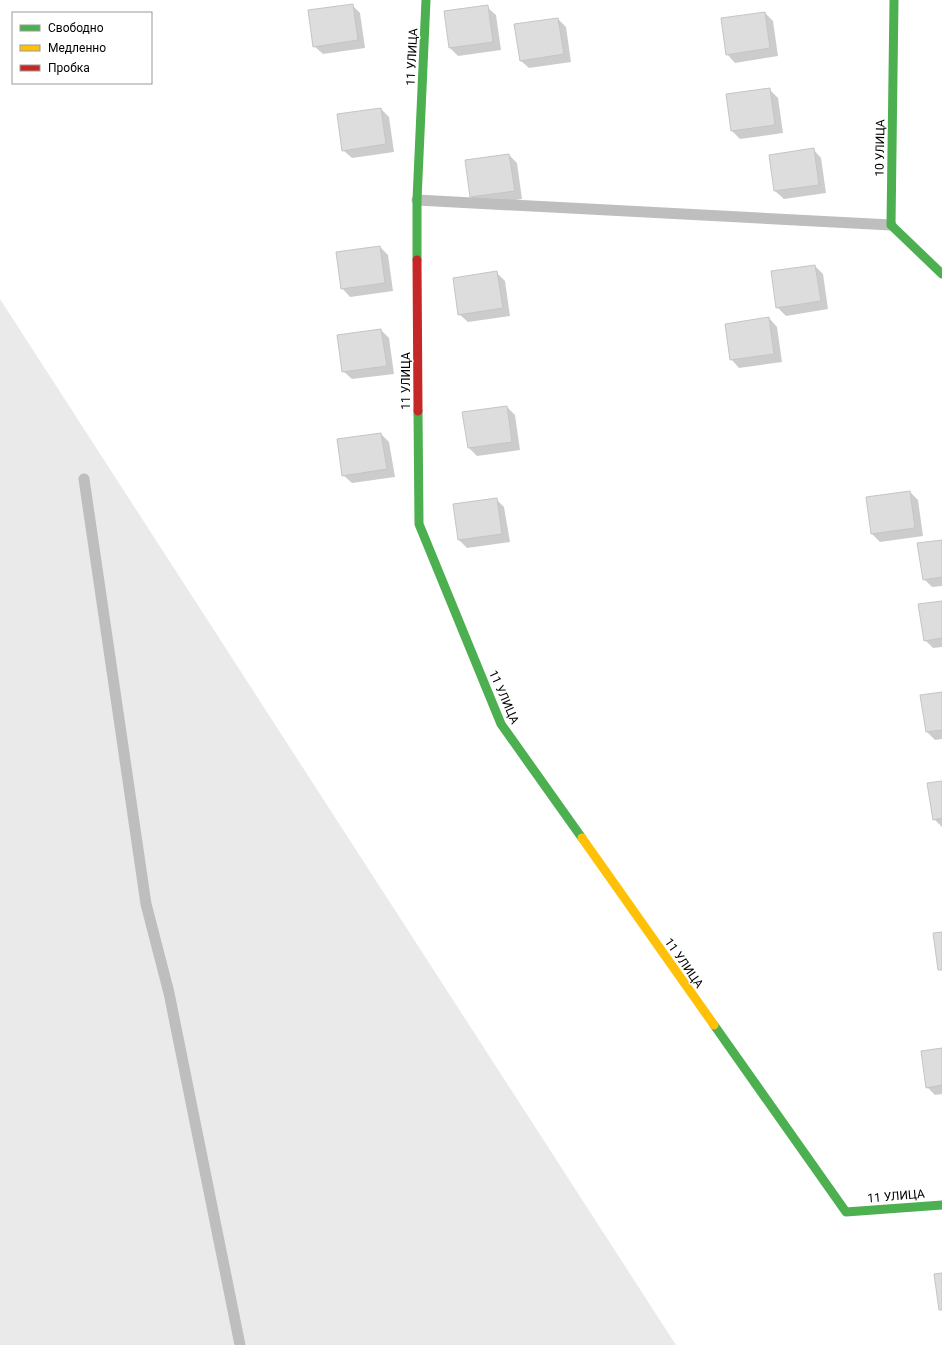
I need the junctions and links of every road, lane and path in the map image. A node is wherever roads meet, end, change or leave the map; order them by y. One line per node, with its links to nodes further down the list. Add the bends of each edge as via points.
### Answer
1 (426, 0): 3 (street, 11 УЛИЦА)
2 (894, 0): 4 (street, 10 УЛИЦА)
3 (417, 200): 4 (lane); 7 (street, 11 УЛИЦА, via 418,524 501,724 846,1212)
4 (891, 224): 5 (street)
5 (942, 274)
6 (84, 479): 8 (lane, via 146,904 169,993)
7 (942, 1205)
8 (240, 1345)

